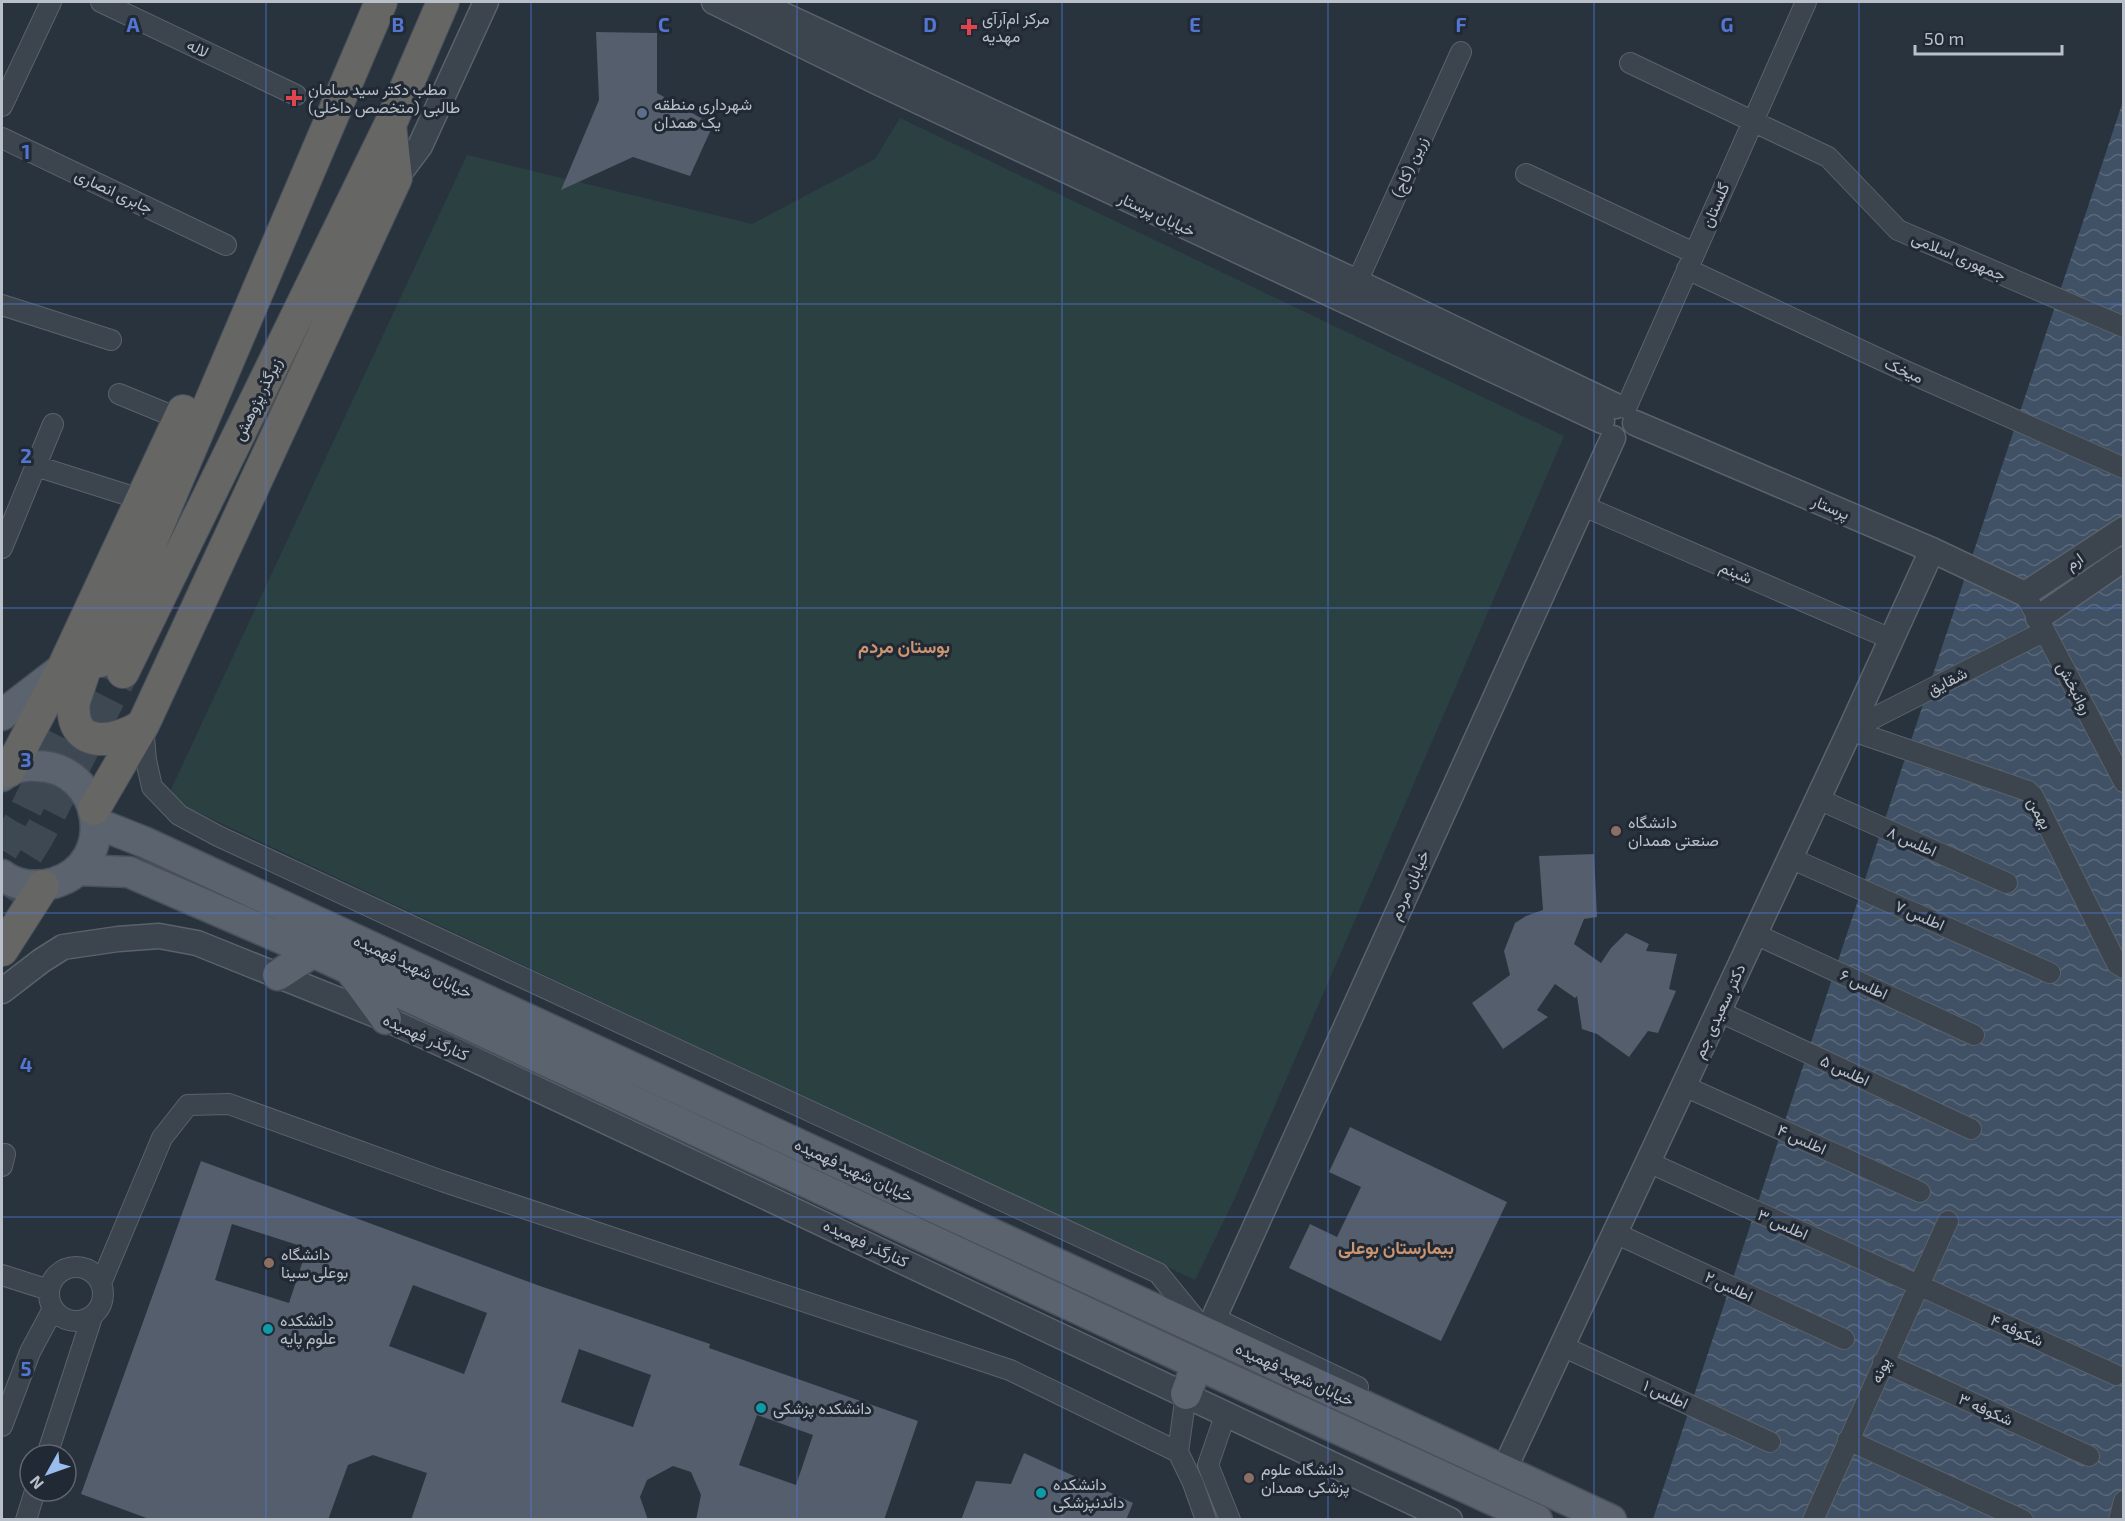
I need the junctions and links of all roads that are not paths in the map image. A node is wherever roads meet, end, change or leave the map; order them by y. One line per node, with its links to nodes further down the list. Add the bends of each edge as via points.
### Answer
1 (51, 2): 12 (street)
2 (101, 2): 11 (street, لاله)
3 (381, 2): 15 (highway)
4 (443, 2): 14 (highway, زیرگذر پژوهش)
5 (486, 2): 18 (street, via 420,146)
6 (714, 2): 27 (street, خیابان پرستار, via 879,83)
7 (756, 2): 21 (street, خیابان پرستار)
8 (1806, 2): 13 (street, گلستان)
9 (1461, 52): 21 (street, زرین (کاج))
10 (1630, 63): 13 (street, جمهوری اسلامی)
11 (296, 95)
12 (2, 106)
13 (1753, 121): 20 (street, گلستان); 23 (street, جمهوری اسلامی, via 1827,157 1898,230)
14 (390, 125): 15 (highway, زیرگذر پژوهش, via 112,667); 18 (highway)
15 (325, 132): 26 (highway, via 250,262)
16 (2, 138): 19 (street, جابری انصاری)
17 (1526, 174): 20 (street, میخک)
18 (396, 178): 43 (highway)
19 (226, 244)
20 (1690, 261): 27 (street, گلستان); 30 (street, میخک, via 1903,370)
21 (1357, 282): 27 (street, خیابان پرستار)
22 (2, 305): 24 (street)
23 (2124, 327)
24 (111, 340)
25 (119, 394): 26 (street)
26 (180, 419): 31 (highway)
27 (1618, 419): 32 (street, خیابان مردم); 36 (street, پرستار)
28 (54, 424): 29 (street)
29 (36, 465): 31 (street); 35 (street)
30 (2124, 468)
31 (143, 500): 34 (highway)
32 (1581, 505): 40 (street, شبنم); 78 (street, خیابان مردم)
33 (2124, 529): 38 (street, ارم)
34 (127, 534): 41 (highway); 43 (highway, via 73,712 84,735 99,740 122,737)
35 (2, 548)
36 (1932, 550): 38 (street, پرستار); 40 (street, دکتر سعیدی جم)
37 (2124, 559): 39 (street, ارم)
38 (2025, 594): 39 (street, روانبخش)
39 (2042, 625): 44 (street, شقایق); 46 (street, روانبخش)
40 (1891, 639): 44 (street, دکتر سعیدی جم)
41 (63, 668): 42 (main road); 45 (highway)
42 (2, 716)
43 (143, 725): 48 (highway); 78 (street, via 152,787 179,815 1158,1273)
44 (1850, 730): 47 (street, دکتر سعیدی جم); 60 (street, بهمن, via 2028,791 2117,964)
45 (5, 772): 48 (main road, via 27,765 64,772 80,784)
46 (2124, 782)
47 (1818, 799): 49 (street, دکتر سعیدی جم); 52 (street, اطلس ۸)
48 (95, 816): 50 (main road, via 95,840); 78 (main road, خیابان شهید فهمیده, via 155,847)
49 (1790, 858): 56 (street, دکتر سعیدی جم); 61 (street, اطلس ۷)
50 (77, 870): 53 (main road, via 61,881); 58 (main road, خیابان شهید فهمیده, via 129,872)
51 (2, 875): 53 (main road, via 24,885)
52 (2007, 883)
53 (43, 886): 57 (highway)
54 (2, 904): 55 (highway)
55 (2, 922)
56 (1755, 934): 64 (street, دکتر سعیدی جم); 66 (street, اطلس ۶)
57 (2, 950)
58 (313, 952): 59 (main road, خیابان شهید فهمیده); 62 (main road)
59 (350, 969): 65 (main road); 82 (main road, خیابان شهید فهمیده)
60 (2124, 969)
61 (2050, 973)
62 (278, 975): 63 (street, کنارگذر فهمیده, via 197,943 159,936 63,947); 65 (street, کنارگذر فهمیده)
63 (2, 991)
64 (1718, 1011): 67 (street, دکتر سعیدی جم); 68 (street, اطلس ۵)
65 (386, 1019): 84 (street, کنارگذر فهمیده)
66 (1974, 1035)
67 (1684, 1086): 69 (street, دکتر سعیدی جم); 70 (street, اطلس ۴)
68 (1971, 1129)
69 (1648, 1162): 72 (street, دکتر سعیدی جم); 75 (street, اطلس ۳)
70 (1920, 1192)
71 (1948, 1221): 75 (street, پونه)
72 (1615, 1233): 79 (street, اطلس ۲); 80 (street, دکتر سعیدی جم)
73 (2, 1275): 76 (street)
74 (101, 1283): 76 (street, via 89,1270 72,1267 57,1274); 77 (street, via 103,1301); 90 (street, via 162,1138 189,1105 229,1104 442,1181 1010,1370)
75 (1918, 1285): 81 (street, پونه); 83 (street, شکوفه ۴)
76 (51, 1300): 77 (street, via 59,1316 75,1322); 86 (street)
77 (92, 1317): 89 (street)
78 (1211, 1326): 92 (main road, خیابان شهید فهمیده)
79 (1844, 1339)
80 (1562, 1347): 88 (street, اطلس ۱); 92 (street, دکتر سعیدی جم)
81 (1883, 1362): 87 (street, پونه); 91 (street, شکوفه ۳)
82 (1197, 1364): 84 (main road); 100 (main road, خیابان شهید فهمیده)
83 (2116, 1375)
84 (1186, 1394): 85 (street, کنارگذر فهمیده); 90 (street)
85 (1226, 1413): 98 (street, via 1208,1465); 99 (street, کنارگذر فهمیده)
86 (2, 1426)
87 (1848, 1440): 95 (street, پونه); 102 (street)
88 (1770, 1442)
89 (51, 1443)
90 (1178, 1452): 97 (street)
91 (2089, 1456)
92 (1506, 1465): 101 (main road, خیابان شهید فهمیده)
93 (2124, 1501): 103 (street)
94 (31, 1503): 96 (street)
95 (1812, 1519)
96 (26, 1520)
97 (1206, 1520)
98 (1230, 1520)
99 (1450, 1520)
100 (1537, 1520)
101 (1611, 1520)
102 (2023, 1520)
103 (2119, 1520)

